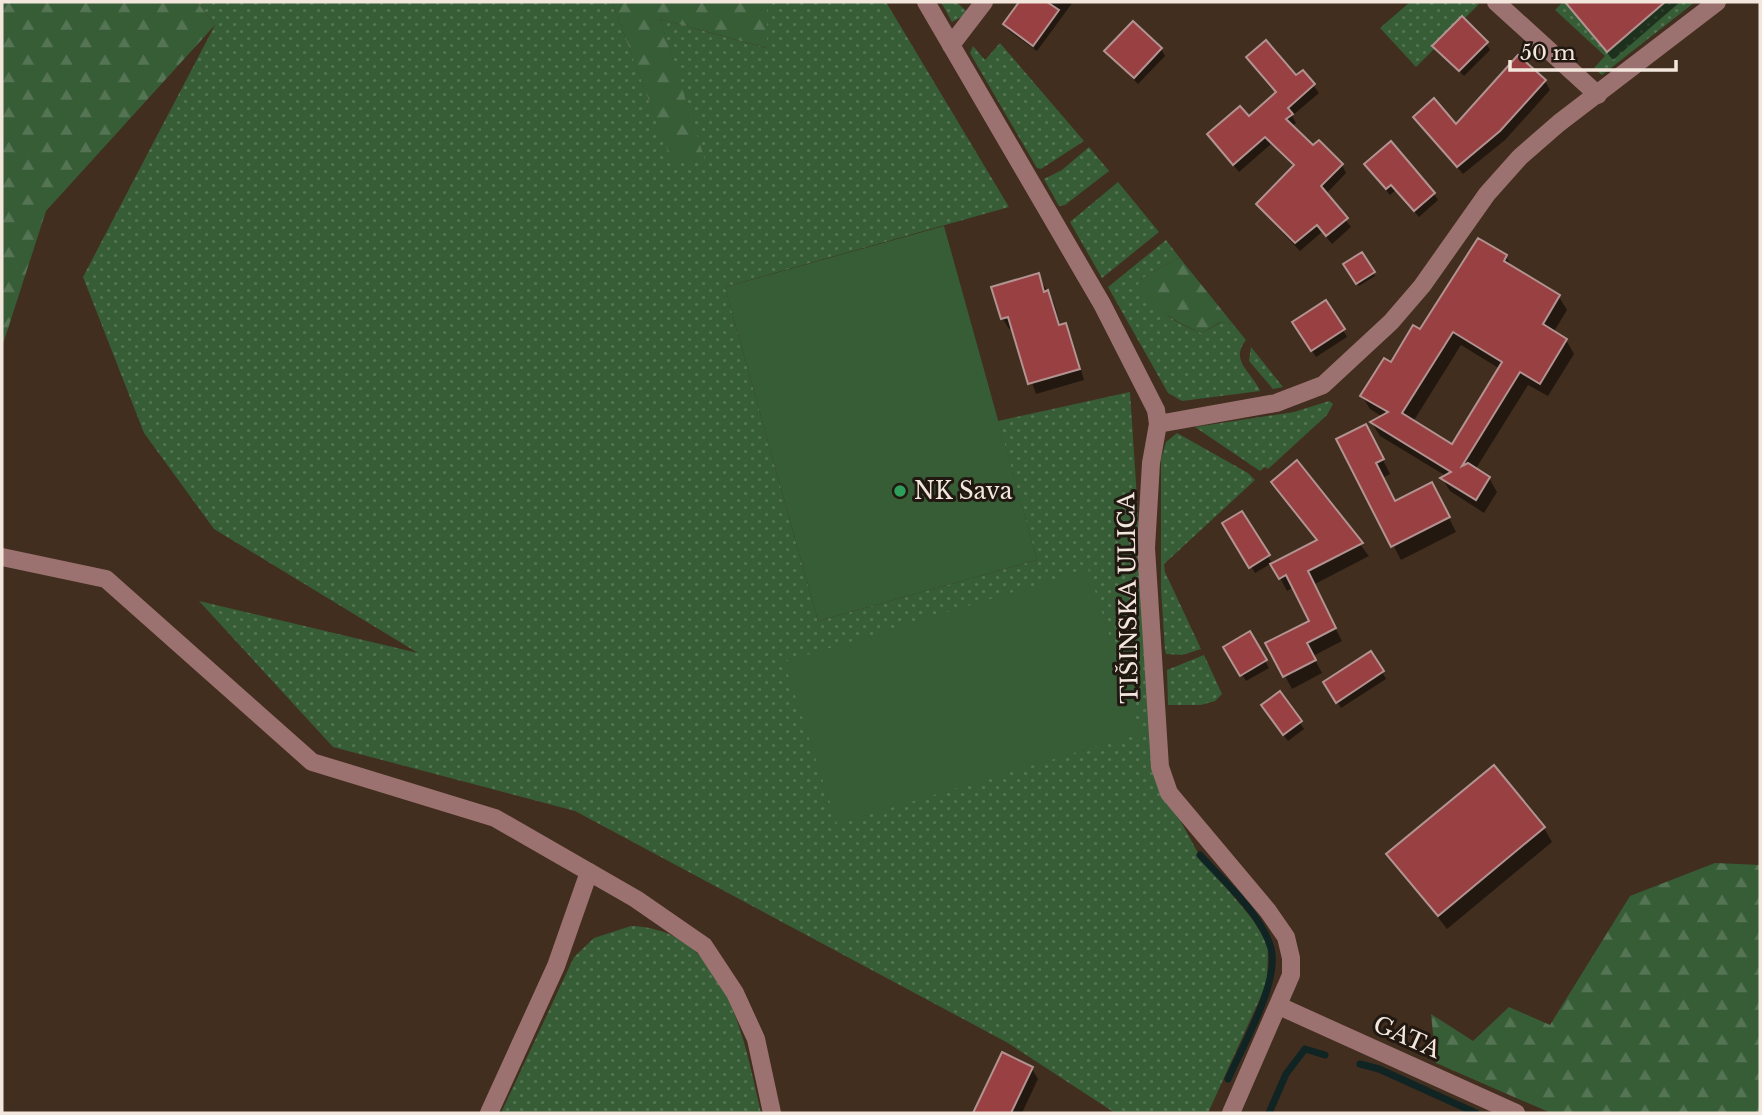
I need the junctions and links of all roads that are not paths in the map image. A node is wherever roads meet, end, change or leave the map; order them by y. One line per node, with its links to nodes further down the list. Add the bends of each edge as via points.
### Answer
1 (926, 2): 5 (street, TIŠINSKA ULICA)
2 (984, 2): 5 (street)
3 (1496, 2): 6 (street)
4 (1717, 2): 6 (street)
5 (951, 45): 7 (street, TIŠINSKA ULICA, via 1102,304 1152,399)
6 (1598, 95): 7 (street, via 1520,157 1399,313 1323,385 1279,402)
7 (1158, 424): 10 (street, TIŠINSKA ULICA, via 1146,548 1160,767 1174,800 1286,937 1291,975)
8 (2, 557): 9 (street, via 106,579 312,762 495,818)
9 (589, 872): 12 (street, via 556,966); 13 (street, via 704,946 735,993 756,1039)
10 (1279, 1006): 11 (street, GATA); 14 (street, TIŠINSKA ULICA)
11 (1505, 1111)
12 (489, 1113)
13 (772, 1113)
14 (1231, 1113)

